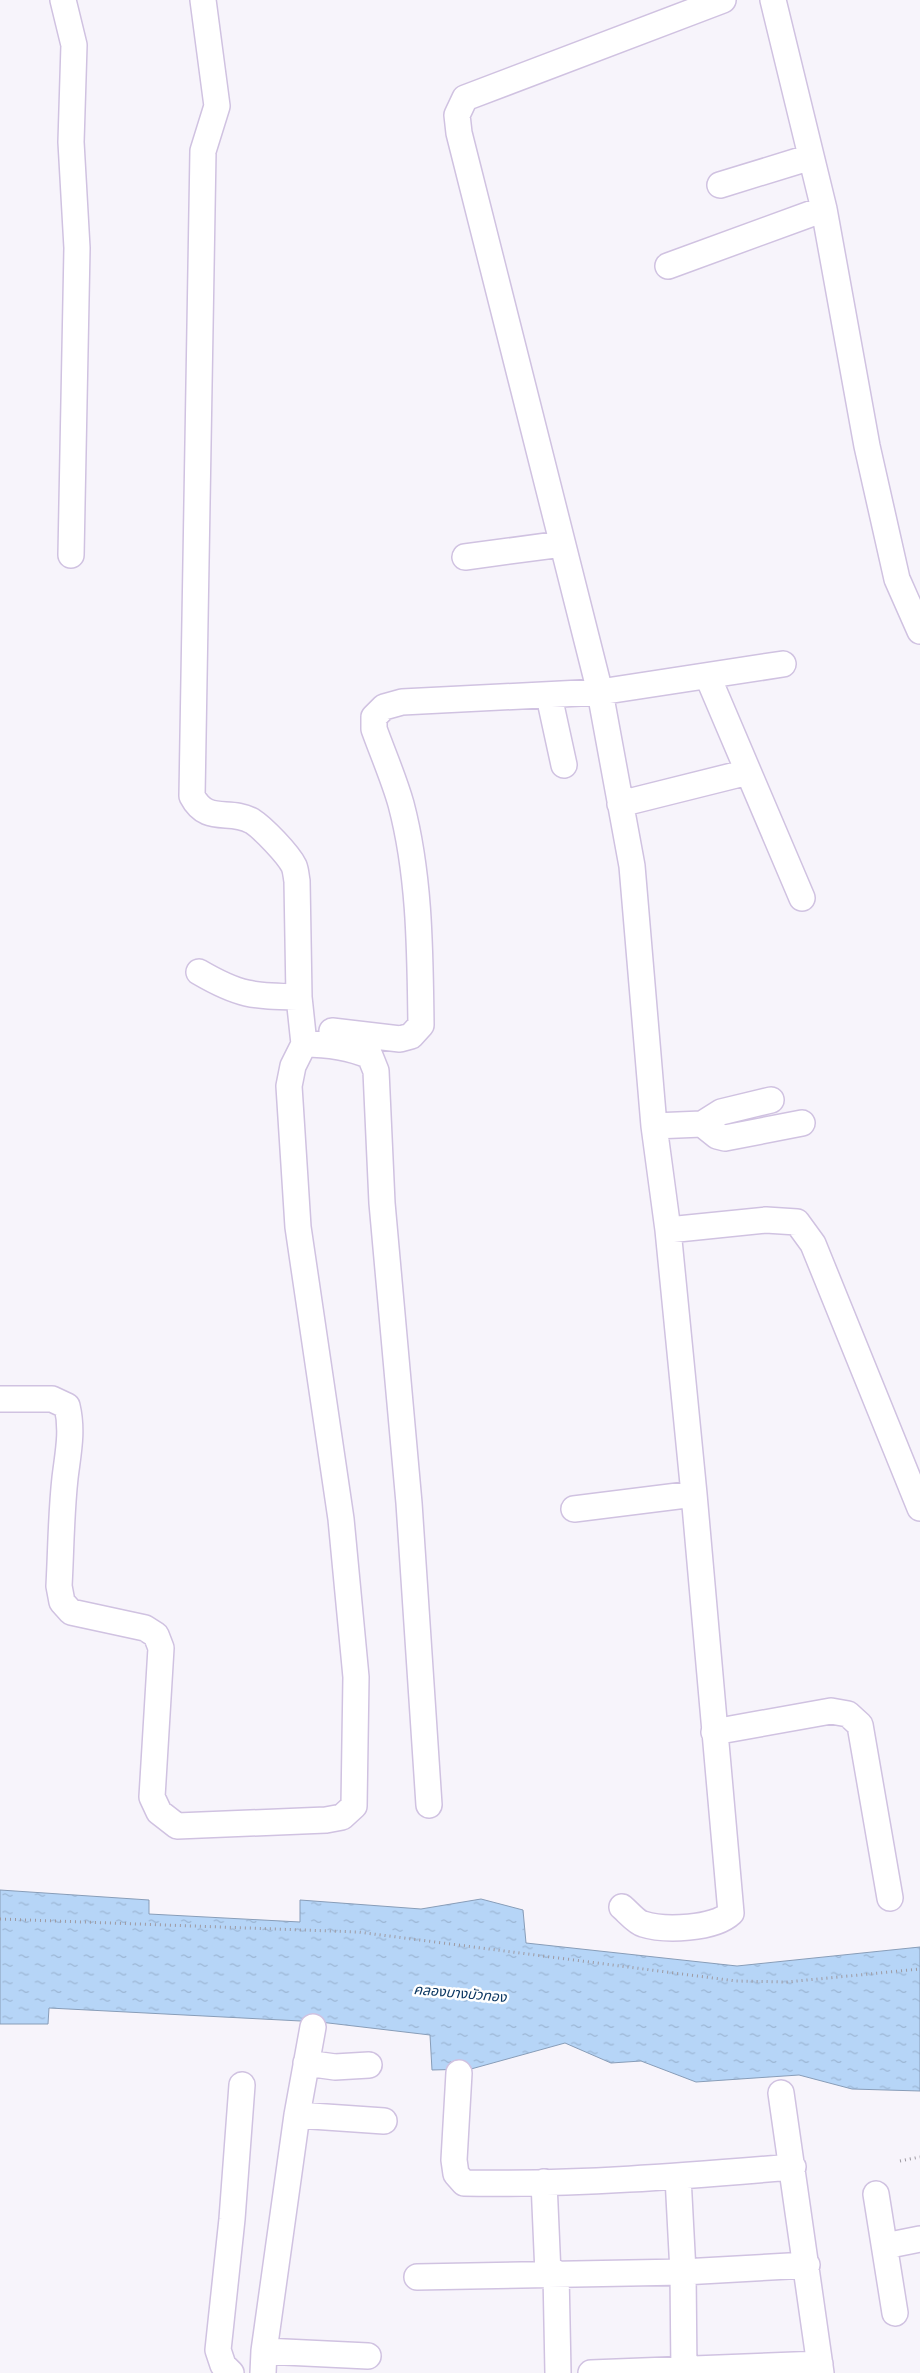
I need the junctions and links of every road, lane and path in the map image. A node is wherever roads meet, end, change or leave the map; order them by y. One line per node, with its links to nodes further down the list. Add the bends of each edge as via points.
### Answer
1 (63, 0): 10 (street, via 74,45 71,142 77,248)
2 (203, 0): 22 (street, via 217,106 203,151 192,796 198,807 207,813 253,821 289,857 295,868)
3 (723, 0): 9 (street, via 465,98 457,115)
4 (773, 0): 5 (street)
5 (811, 157): 6 (street); 7 (street)
6 (720, 185)
7 (824, 210): 8 (street); 12 (street, via 869,456 897,579)
8 (668, 266)
9 (562, 544): 11 (street); 15 (street)
10 (71, 555)
11 (465, 557)
12 (920, 631)
13 (783, 664): 14 (street)
14 (708, 677): 15 (street); 18 (street)
15 (600, 692): 16 (street); 19 (street)
16 (549, 696): 17 (street); 23 (street, via 402,702 384,707 374,717 374,729 401,804 413,868 420,944 421,1025 412,1036 400,1038)
17 (564, 765)
18 (748, 772): 19 (street); 20 (street)
19 (620, 804): 27 (street, via 632,866)
20 (802, 898)
21 (199, 972): 22 (street, via 225,988 251,996)
22 (299, 997): 23 (street)
23 (303, 1036): 29 (street, via 289,1086 298,1228 341,1520 356,1677 354,1806 342,1816 326,1820 177,1826 159,1812 152,1797 161,1648 156,1635 144,1628 71,1612 62,1602 59,1586 71,1421 67,1406 52,1399); 34 (street, via 370,1056 376,1071 382,1203 409,1503)
24 (771, 1100): 26 (street, via 722,1112)
25 (802, 1123): 26 (street, via 725,1138)
26 (702, 1124): 27 (street)
27 (654, 1126): 28 (street)
28 (668, 1230): 30 (street); 31 (street, via 766,1220 797,1222 813,1244)
29 (0, 1399)
30 (694, 1494): 32 (street); 33 (street)
31 (920, 1508)
32 (574, 1509)
33 (714, 1732): 35 (street, via 832,1711 848,1714 860,1725); 36 (street, via 731,1913 718,1922 675,1928 642,1924)
34 (429, 1805)
35 (890, 1898)
36 (622, 1907)
37 (0, 1919): 38 (path, via 358,1932 736,1981 786,1982)
38 (920, 1969)
39 (313, 2027): 40 (street)
40 (306, 2063): 41 (street, via 335,2067); 45 (street)
41 (370, 2065)
42 (459, 2073): 51 (street, via 456,2174 464,2182)
43 (242, 2085): 64 (street, via 218,2350 223,2365)
44 (781, 2093): 49 (street)
45 (297, 2115): 46 (street); 61 (street)
46 (384, 2121)
47 (920, 2157): 48 (path)
48 (900, 2161)
49 (793, 2167): 50 (street); 55 (street)
50 (678, 2177): 51 (street); 56 (street)
51 (544, 2182): 57 (street)
52 (876, 2194): 54 (street)
53 (920, 2239): 54 (street)
54 (885, 2246): 59 (street)
55 (807, 2265): 56 (street); 62 (street)
56 (683, 2272): 57 (street); 63 (street)
57 (552, 2274): 58 (street); 65 (street)
58 (417, 2278)
59 (895, 2313)
60 (368, 2356): 61 (street)
61 (263, 2362)
62 (821, 2369): 63 (street)
63 (684, 2372): 66 (street)
64 (231, 2373)
65 (558, 2373)
66 (590, 2373)

